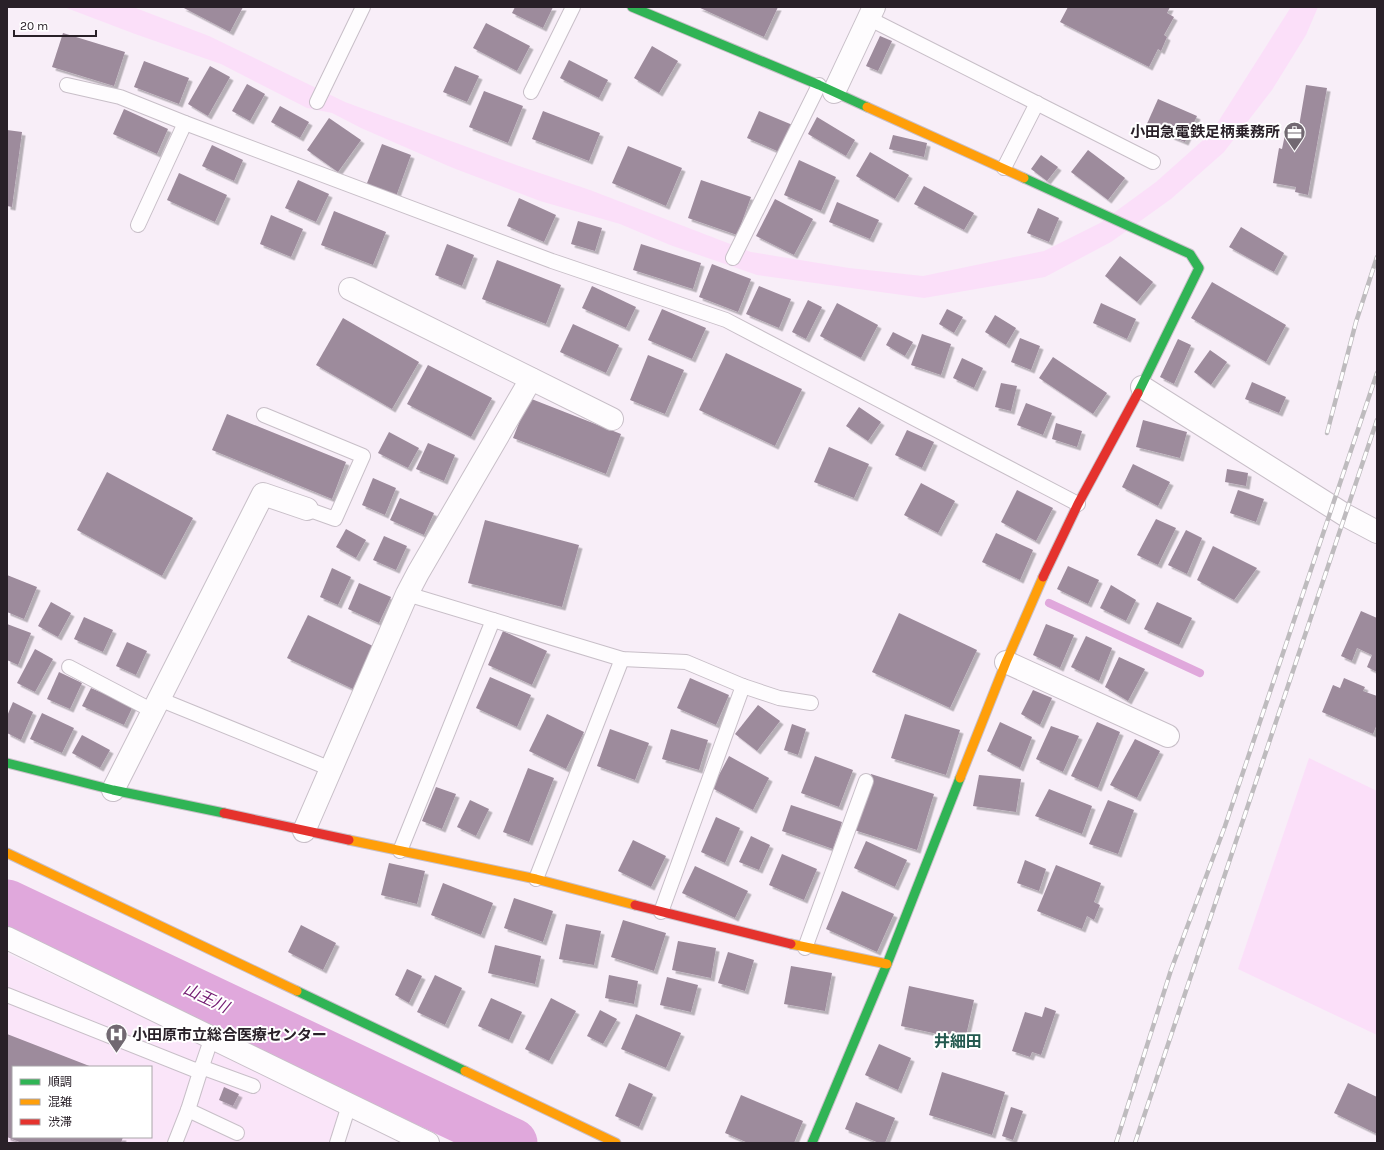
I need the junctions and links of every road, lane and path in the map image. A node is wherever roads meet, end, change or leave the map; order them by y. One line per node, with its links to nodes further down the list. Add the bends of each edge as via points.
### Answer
1 (363, 7): 8 (lane)
2 (573, 7): 7 (lane)
3 (632, 7): 6 (street)
4 (871, 12): 6 (street); 9 (lane)
5 (67, 84): 10 (lane, via 120,97)
6 (826, 88): 12 (street); 14 (lane)
7 (531, 92)
8 (316, 102)
9 (1036, 103): 11 (lane); 12 (lane)
10 (185, 123): 13 (lane); 20 (lane, via 552,262 726,320)
11 (1153, 162)
12 (1004, 168): 17 (street, via 1190,254 1199,268)
13 (138, 225)
14 (733, 258)
15 (350, 289): 16 (street)
16 (531, 379): 19 (street); 23 (street)
17 (1142, 387): 20 (street); 22 (street)
18 (264, 415): 21 (lane, via 363,456 335,519)
19 (612, 419)
20 (1078, 504): 26 (street)
21 (307, 509): 30 (street, via 263,494)
22 (1377, 532)
23 (407, 594): 24 (lane); 33 (street)
24 (493, 620): 25 (lane); 37 (lane)
25 (622, 659): 28 (lane, via 686,662); 39 (lane)
26 (1006, 662): 31 (street); 43 (street)
27 (69, 667): 30 (lane)
28 (743, 686): 29 (lane, via 780,698); 40 (lane)
29 (811, 703)
30 (156, 705): 33 (lane); 35 (street)
31 (1168, 736)
32 (7, 763): 35 (street)
33 (331, 769): 36 (street)
34 (866, 781): 42 (lane)
35 (113, 790): 36 (street)
36 (304, 831): 37 (street)
37 (400, 851): 39 (street)
38 (7, 853): 54 (street)
39 (536, 880): 40 (street)
40 (660, 912): 42 (street)
41 (7, 938): 45 (street)
42 (805, 948): 43 (street)
43 (887, 964): 55 (street)
44 (7, 995): 46 (lane)
45 (212, 1038): 46 (lane); 48 (street)
46 (201, 1070): 47 (lane); 49 (lane)
47 (253, 1086)
48 (349, 1105): 52 (lane); 53 (street)
49 (188, 1110): 50 (lane); 51 (lane)
50 (237, 1133)
51 (175, 1143)
52 (337, 1143)
53 (428, 1143)
54 (616, 1143)
55 (812, 1143)

